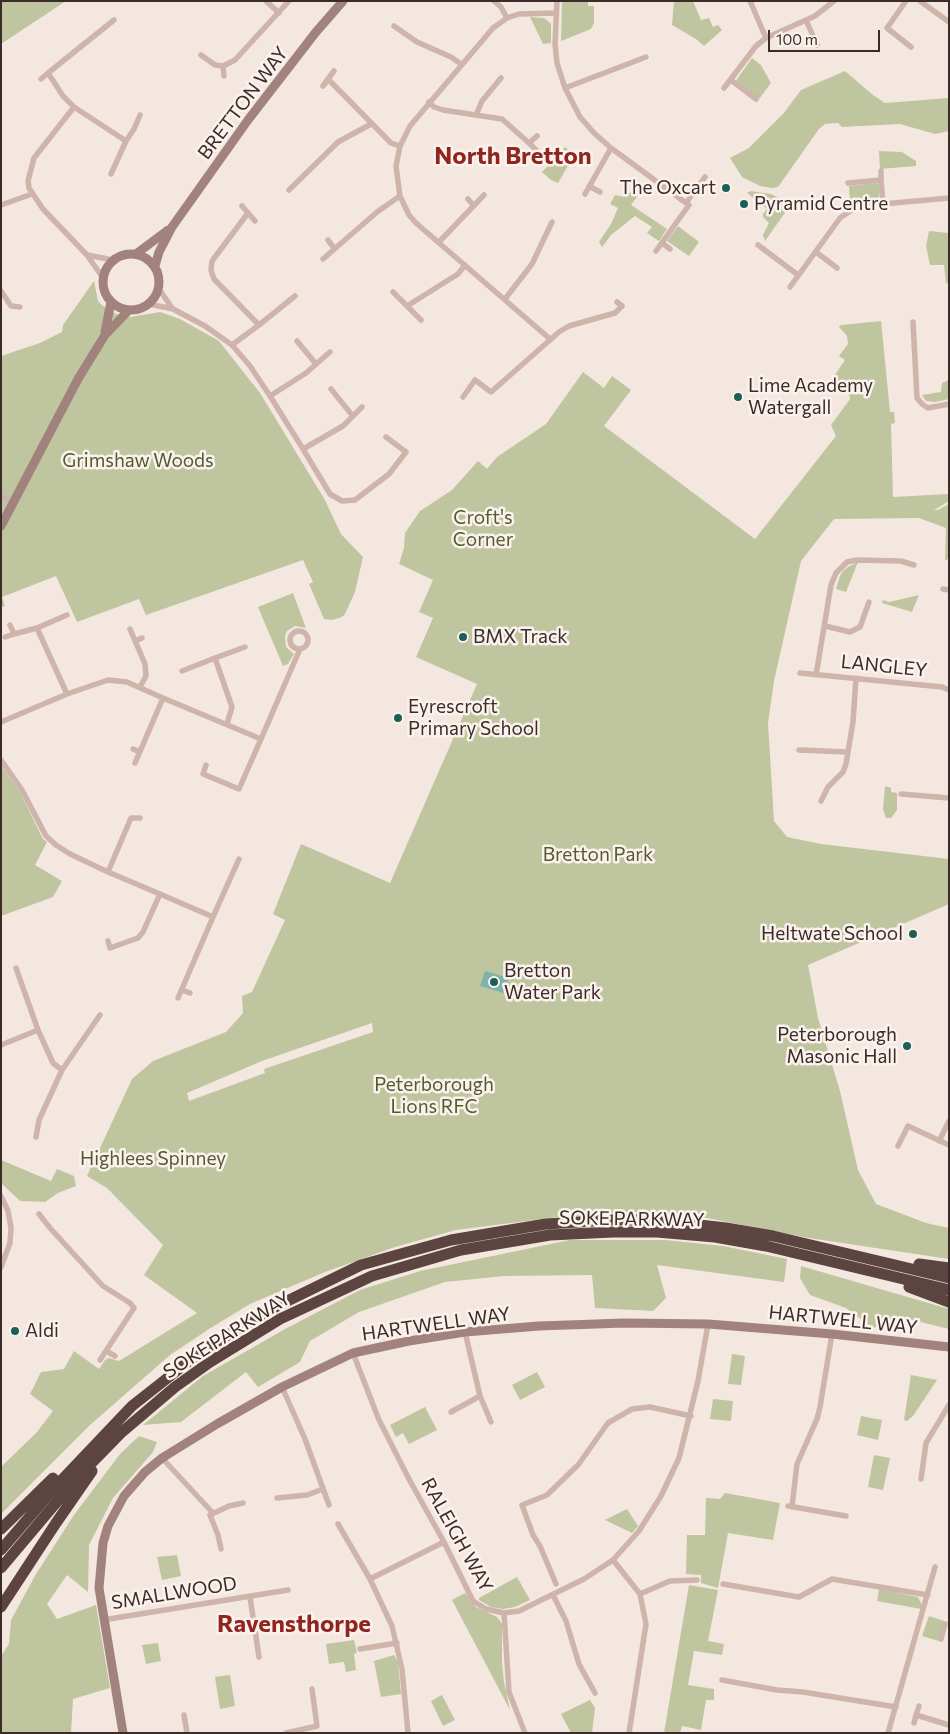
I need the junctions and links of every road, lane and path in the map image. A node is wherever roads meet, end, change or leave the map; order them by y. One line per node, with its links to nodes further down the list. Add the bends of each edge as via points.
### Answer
1 (266, 1): 10 (street)
2 (289, 1): 10 (street)
3 (343, 1): 74 (street, BRETTON WAY, via 248,120)
4 (494, 1): 12 (street)
5 (557, 1): 11 (street)
6 (750, 1): 19 (street)
7 (834, 1): 13 (street)
8 (906, 1): 21 (street, via 887,28)
9 (920, 1): 14 (street)
10 (279, 13): 27 (street, via 235,60)
11 (556, 13): 12 (street, via 519,14); 36 (street, via 557,63)
12 (508, 18): 26 (street, via 492,28)
13 (806, 20): 19 (street); 20 (street)
14 (949, 22)
15 (112, 24): 29 (street)
16 (394, 26): 17 (street)
17 (400, 31): 18 (street); 26 (street)
18 (394, 37)
19 (766, 38): 34 (street)
20 (817, 46)
21 (911, 47)
22 (634, 53): 25 (street)
23 (201, 55): 27 (street, via 215,65)
24 (646, 57): 25 (street)
25 (637, 60): 36 (street)
26 (461, 64): 39 (street)
27 (223, 66): 30 (street)
28 (334, 71): 33 (street)
29 (48, 73): 32 (street); 40 (street)
30 (224, 76)
31 (501, 78): 41 (street)
32 (41, 79)
33 (328, 79): 35 (street); 43 (street)
34 (730, 80): 37 (street); 38 (street)
35 (323, 86)
36 (564, 88): 48 (street, via 580,117)
37 (724, 88)
38 (756, 99)
39 (429, 102): 41 (street, via 443,110); 47 (street, via 410,126)
40 (74, 107): 45 (street); 60 (street, via 34,158 28,181)
41 (476, 114): 46 (street, via 502,118)
42 (140, 115): 45 (street)
43 (372, 124): 47 (street); 55 (street, via 338,142)
44 (537, 136): 46 (street)
45 (126, 141): 51 (street)
46 (529, 143): 49 (street)
47 (400, 146): 63 (street, via 396,166)
48 (611, 148): 57 (street); 66 (street)
49 (537, 151)
50 (881, 171): 54 (street)
51 (111, 174)
52 (292, 176): 55 (street)
53 (705, 177): 66 (street)
54 (881, 180): 56 (street); 67 (street)
55 (297, 182): 58 (street)
56 (848, 183)
57 (589, 186): 59 (street); 61 (street)
58 (288, 190)
59 (600, 192)
60 (32, 194): 68 (street); 83 (street)
61 (585, 194)
62 (484, 195): 70 (street)
63 (400, 196): 76 (street, via 409,215); 79 (street)
64 (949, 198): 67 (street)
65 (468, 199): 70 (street)
66 (686, 203): 77 (street, via 689,205)
67 (883, 204): 82 (street, via 859,206 846,213)
68 (1, 205)
69 (242, 206): 71 (street)
70 (474, 206): 76 (street)
71 (248, 213): 72 (street); 109 (street, via 219,250 211,270 214,279)
72 (255, 221)
73 (552, 222): 97 (street, via 551,231 532,264)
74 (172, 227): 84 (street, BRETTON WAY); 88 (street, BRETTON WAY)
75 (328, 240): 79 (street)
76 (439, 242): 87 (street)
77 (662, 243): 80 (street); 81 (street)
78 (758, 245): 90 (street)
79 (334, 248): 85 (street)
80 (670, 249)
81 (656, 251)
82 (816, 252): 89 (street); 90 (street)
83 (88, 254): 86 (street); 91 (street)
84 (136, 254): 86 (street); 88 (street)
85 (323, 258)
86 (113, 260): 91 (street)
87 (464, 265): 97 (street); 102 (street, via 458,274)
88 (155, 266): 93 (street)
89 (837, 268)
90 (798, 275): 92 (street)
91 (103, 278): 98 (street, via 103,287)
92 (790, 287)
93 (159, 290): 100 (street); 104 (street)
94 (1, 292): 101 (street)
95 (393, 292): 102 (street)
96 (295, 296): 109 (street)
97 (505, 298): 111 (street)
98 (111, 302): 105 (street); 110 (street)
99 (622, 303): 111 (street, via 615,312 569,326)
100 (149, 304): 104 (street); 105 (street)
101 (11, 306): 103 (street); 106 (street)
102 (407, 306): 107 (street)
103 (20, 307)
104 (173, 309): 113 (street)
105 (129, 310): 110 (street)
106 (6, 311)
107 (420, 320)
108 (914, 322): 119 (street, via 917,398 928,408)
109 (260, 325): 113 (street)
110 (105, 335): 125 (street)
111 (550, 339): 118 (street, via 491,392 475,380)
112 (297, 341): 115 (street)
113 (232, 345): 117 (street)
114 (330, 352): 115 (street)
115 (316, 364): 117 (street)
116 (331, 389): 121 (street)
117 (270, 396): 123 (street)
118 (463, 397)
119 (949, 404)
120 (362, 407): 121 (street)
121 (352, 415): 123 (street, via 343,426)
122 (386, 437): 123 (street, via 406,452 389,474 355,500 342,501 330,494)
123 (303, 449)
124 (1, 496): 125 (street)
125 (13, 502): 126 (street)
126 (1, 526)
127 (914, 565): 131 (street, LANGLEY, via 865,559 847,562 836,572 831,585)
128 (869, 602): 131 (street, LANGLEY, via 860,627 850,632)
129 (67, 616): 132 (street)
130 (10, 625): 134 (street)
131 (825, 626): 143 (street, LANGLEY)
132 (37, 628): 134 (street); 147 (street)
133 (130, 629): 137 (street)
134 (14, 634): 135 (street)
135 (5, 637)
136 (142, 638): 137 (street)
137 (135, 641): 145 (street, via 145,664 146,676)
138 (245, 647): 140 (street)
139 (300, 649): 151 (street)
140 (215, 658): 141 (street); 150 (street, via 232,707)
141 (182, 671)
142 (800, 673): 143 (street, LANGLEY)
143 (816, 675): 144 (street, LANGLEY)
144 (856, 678): 146 (street, LANGLEY); 155 (street)
145 (140, 687): 147 (street, via 108,680); 148 (street)
146 (949, 690)
147 (67, 694): 149 (street)
148 (163, 698): 150 (street); 154 (street)
149 (1, 722)
150 (227, 724): 151 (street)
151 (261, 739): 158 (street, via 239,789 203,774)
152 (133, 749): 154 (street)
153 (799, 750): 155 (street)
154 (140, 752): 157 (street)
155 (848, 752): 161 (street, via 843,772 828,787)
156 (1, 760): 166 (street, via 22,790 46,836 70,854)
157 (135, 763)
158 (206, 765)
159 (901, 794): 160 (street)
160 (949, 798)
161 (821, 800)
162 (140, 818): 166 (street, via 131,818)
163 (239, 859): 164 (street)
164 (235, 866): 165 (street); 168 (street)
165 (243, 870)
166 (108, 872): 167 (street)
167 (160, 894): 168 (street); 169 (street, via 138,938 110,948)
168 (213, 917): 171 (street)
169 (108, 941)
170 (16, 968): 175 (street)
171 (182, 990): 172 (street); 173 (street)
172 (190, 993)
173 (178, 998)
174 (100, 1015): 177 (street)
175 (38, 1030): 176 (street); 177 (street, via 53,1064)
176 (1, 1045)
177 (62, 1070): 179 (street)
178 (949, 1121): 180 (street)
179 (36, 1137)
180 (939, 1141): 181 (street); 182 (street, via 908,1126)
181 (949, 1145)
182 (898, 1146)
183 (1, 1196): 186 (street, via 11,1228 10,1243)
184 (39, 1214): 196 (street, via 103,1286 132,1305 133,1311)
185 (850, 1255): 187 (highway); 189 (highway, SOKE PARKWAY); 202 (highway, SOKE PARKWAY, via 773,1236 655,1220 546,1224 451,1240 361,1265 271,1309 203,1350)
186 (1, 1268)
187 (949, 1268)
188 (860, 1269): 190 (highway, SOKE PARKWAY); 191 (highway); 207 (highway, SOKE PARKWAY, via 766,1246 657,1232 550,1235 461,1250 372,1276 280,1319 175,1387)
189 (949, 1278)
190 (949, 1290)
191 (949, 1302)
192 (708, 1324): 193 (street, HARTWELL WAY, via 615,1323); 194 (street, HARTWELL WAY); 205 (street, RALEIGH WAY)
193 (465, 1332): 197 (street, HARTWELL WAY); 201 (street)
194 (832, 1334): 195 (street, HARTWELL WAY); 215 (street, via 820,1407 798,1464 790,1507)
195 (949, 1347)
196 (106, 1351): 198 (street); 199 (street)
197 (353, 1353): 200 (street, HARTWELL WAY); 218 (street, RALEIGH WAY, via 378,1420)
198 (114, 1356)
199 (100, 1360)
200 (282, 1387): 208 (street, HARTWELL WAY); 210 (street)
201 (480, 1396): 204 (street); 206 (street)
202 (132, 1406): 217 (highway, via 92,1437); 220 (highway, SOKE PARKWAY)
203 (949, 1406): 209 (street, via 926,1443)
204 (451, 1412)
205 (690, 1416): 221 (street, RALEIGH WAY, via 679,1458 661,1496 639,1531); 226 (street, via 650,1407 632,1410 608,1423 578,1465 548,1495 522,1505)
206 (492, 1422)
207 (122, 1432): 223 (highway, SOKE PARKWAY, via 77,1478); 233 (highway, via 56,1523)
208 (162, 1458): 214 (street, via 212,1512); 235 (street, HARTWELL WAY, via 129,1490 108,1526 100,1567)
209 (921, 1479)
210 (323, 1489): 211 (street, via 307,1495); 213 (street)
211 (276, 1498)
212 (243, 1502): 214 (street)
213 (330, 1504)
214 (210, 1515): 219 (street)
215 (846, 1516)
216 (338, 1524): 224 (street)
217 (1, 1529)
218 (444, 1542): 224 (street); 234 (street, RALEIGH WAY, via 473,1601 486,1609)
219 (221, 1549)
220 (1, 1550)
221 (613, 1560): 229 (street); 230 (street, RALEIGH WAY)
222 (935, 1567): 231 (street)
223 (1, 1568)
224 (370, 1579): 238 (street)
225 (697, 1580): 229 (street, via 670,1581)
226 (556, 1584)
227 (723, 1584): 231 (street, via 800,1597 832,1579)
228 (288, 1590): 232 (street, SMALLWOOD)
229 (640, 1594): 256 (street, via 646,1624)
230 (553, 1595): 234 (street, RALEIGH WAY, via 518,1611); 243 (street, via 566,1621 579,1664)
231 (928, 1595): 245 (street)
232 (250, 1597): 235 (street, SMALLWOOD); 240 (street, SMALLWOOD)
233 (1, 1607)
234 (504, 1613): 255 (street, via 509,1692)
235 (103, 1620): 251 (street, HARTWELL WAY)
236 (945, 1624): 237 (street)
237 (944, 1635)
238 (397, 1643): 239 (street); 254 (street)
239 (360, 1649)
240 (259, 1657)
241 (722, 1680): 245 (street)
242 (312, 1689): 250 (street, via 317,1726)
243 (595, 1693)
244 (918, 1706): 247 (street)
245 (896, 1707): 257 (street)
246 (184, 1715): 252 (street)
247 (916, 1715): 248 (street); 249 (street)
248 (914, 1723)
249 (949, 1725)
250 (312, 1730): 253 (street)
251 (123, 1733)
252 (187, 1733)
253 (286, 1733)
254 (408, 1733)
255 (525, 1733)
256 (629, 1733)
257 (888, 1733)

